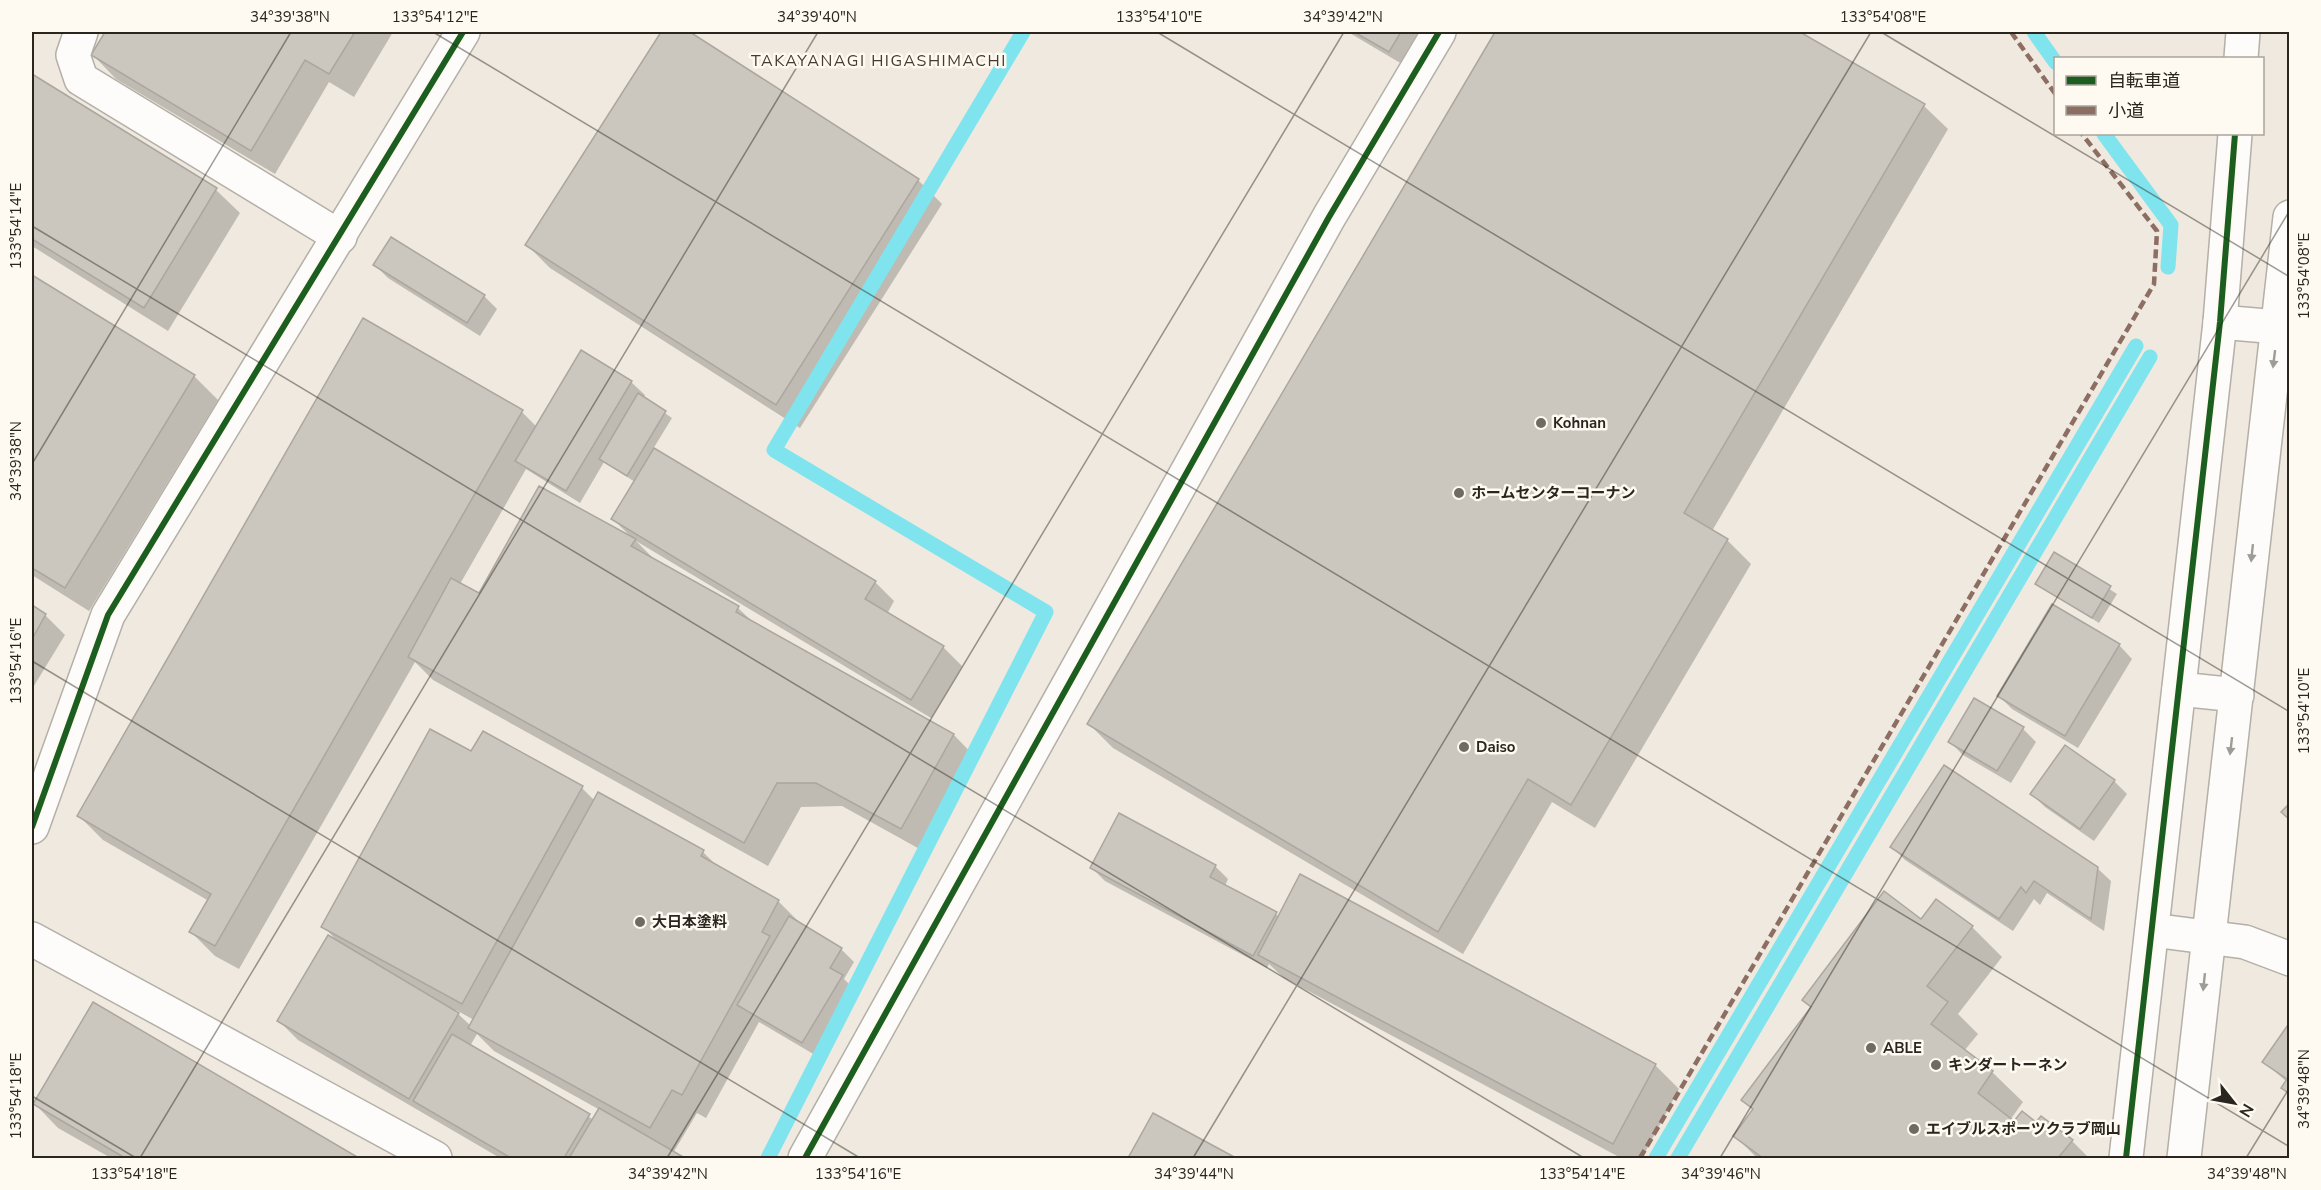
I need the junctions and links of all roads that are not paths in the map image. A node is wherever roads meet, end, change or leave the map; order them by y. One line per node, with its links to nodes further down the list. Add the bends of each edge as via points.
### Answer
1 (81, 32): 8 (street, via 73,55 81,79)
2 (463, 32): 8 (street)
3 (1439, 32): 19 (street, via 1329,217)
4 (2243, 32): 5 (street)
5 (2241, 57)
6 (2235, 135): 9 (street)
7 (2289, 217): 10 (street)
8 (340, 237): 13 (street, via 108,615)
9 (2220, 322): 10 (street); 11 (street)
10 (2284, 327): 12 (street, one-way to 12)
11 (2179, 689): 12 (street); 14 (street)
12 (2237, 695): 15 (street, one-way to 15)
13 (32, 827)
14 (2152, 930): 15 (street); 20 (street)
15 (2209, 936): 17 (street, via 2245,942); 21 (street, one-way to 21)
16 (32, 939): 18 (street)
17 (2289, 959)
18 (435, 1158)
19 (805, 1158)
20 (2126, 1158)
21 (2184, 1158)

